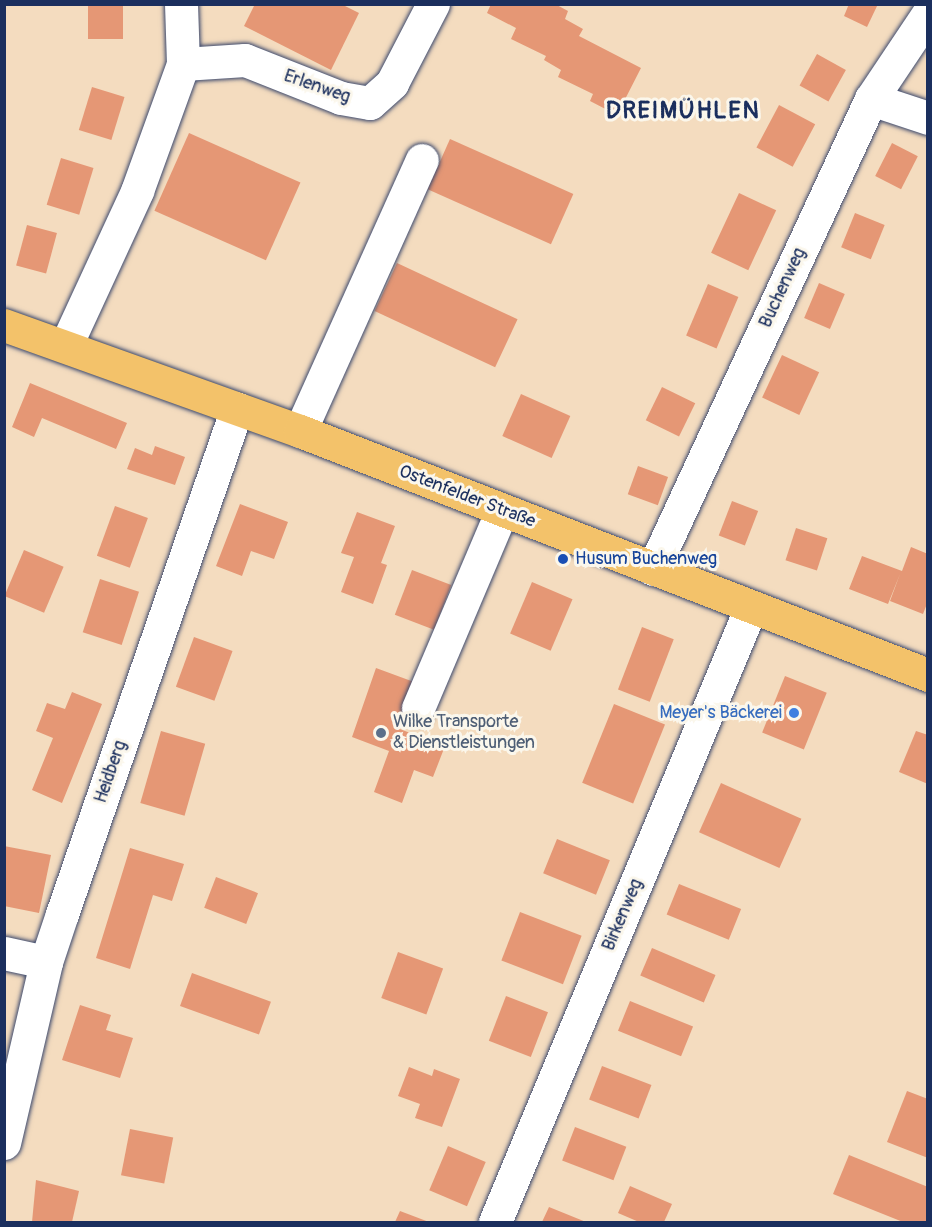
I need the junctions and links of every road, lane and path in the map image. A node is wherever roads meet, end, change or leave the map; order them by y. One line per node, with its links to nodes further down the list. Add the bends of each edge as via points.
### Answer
1 (181, 4): 4 (street)
2 (434, 4): 4 (street, Erlenweg, via 392,83 370,104 341,98 245,60)
3 (927, 14): 5 (street, Buchenweg)
4 (183, 64): 9 (street, via 137,191)
5 (871, 99): 6 (street); 13 (street, Buchenweg)
6 (927, 118)
7 (422, 160): 11 (street)
8 (4, 325): 9 (main road, Ostenfelder Straße)
9 (66, 345): 10 (main road, Ostenfelder Straße)
10 (237, 408): 11 (main road, Ostenfelder Straße); 18 (street, Heidberg)
11 (300, 431): 12 (main road, Ostenfelder Straße)
12 (502, 510): 13 (main road, Ostenfelder Straße); 16 (street)
13 (653, 569): 14 (main road, Ostenfelder Straße)
14 (751, 607): 15 (main road, Ostenfelder Straße); 20 (street, Birkenweg)
15 (927, 675)
16 (418, 708)
17 (4, 953): 18 (street)
18 (46, 962): 19 (street, Heidberg)
19 (4, 1143)
20 (495, 1222)

